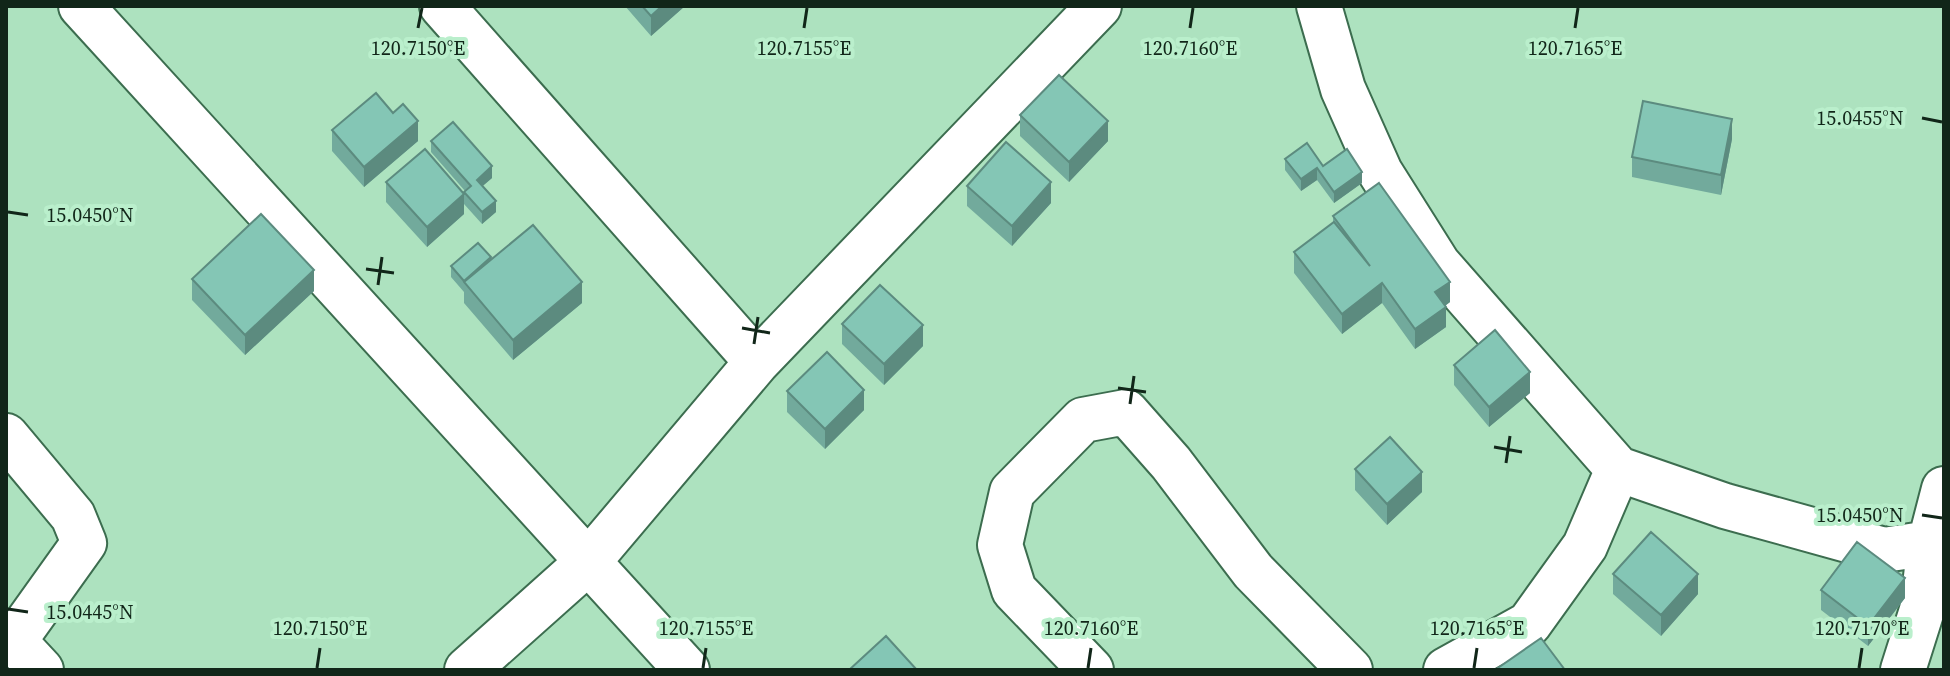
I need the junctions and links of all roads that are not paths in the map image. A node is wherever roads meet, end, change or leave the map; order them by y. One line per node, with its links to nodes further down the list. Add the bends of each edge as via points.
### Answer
1 (81, 6): 10 (street)
2 (442, 6): 5 (street)
3 (1099, 6): 5 (street)
4 (1319, 6): 7 (street, via 1343,89 1380,172 1438,264)
5 (757, 362): 10 (street)
6 (6, 436): 11 (street, via 73,516 84,543)
7 (1618, 469): 9 (street, via 1725,506 1884,550); 16 (street, via 1585,546 1529,624)
8 (1944, 489): 9 (street)
9 (1930, 543): 17 (street, via 1922,610)
10 (588, 562): 12 (street); 13 (street)
11 (20, 652)
12 (467, 670)
13 (687, 670)
14 (1091, 670): 15 (street, via 1014,590 1000,545 1012,492 1083,420 1126,412 1253,571)
15 (1350, 670)
16 (1446, 670)
17 (1903, 670)

